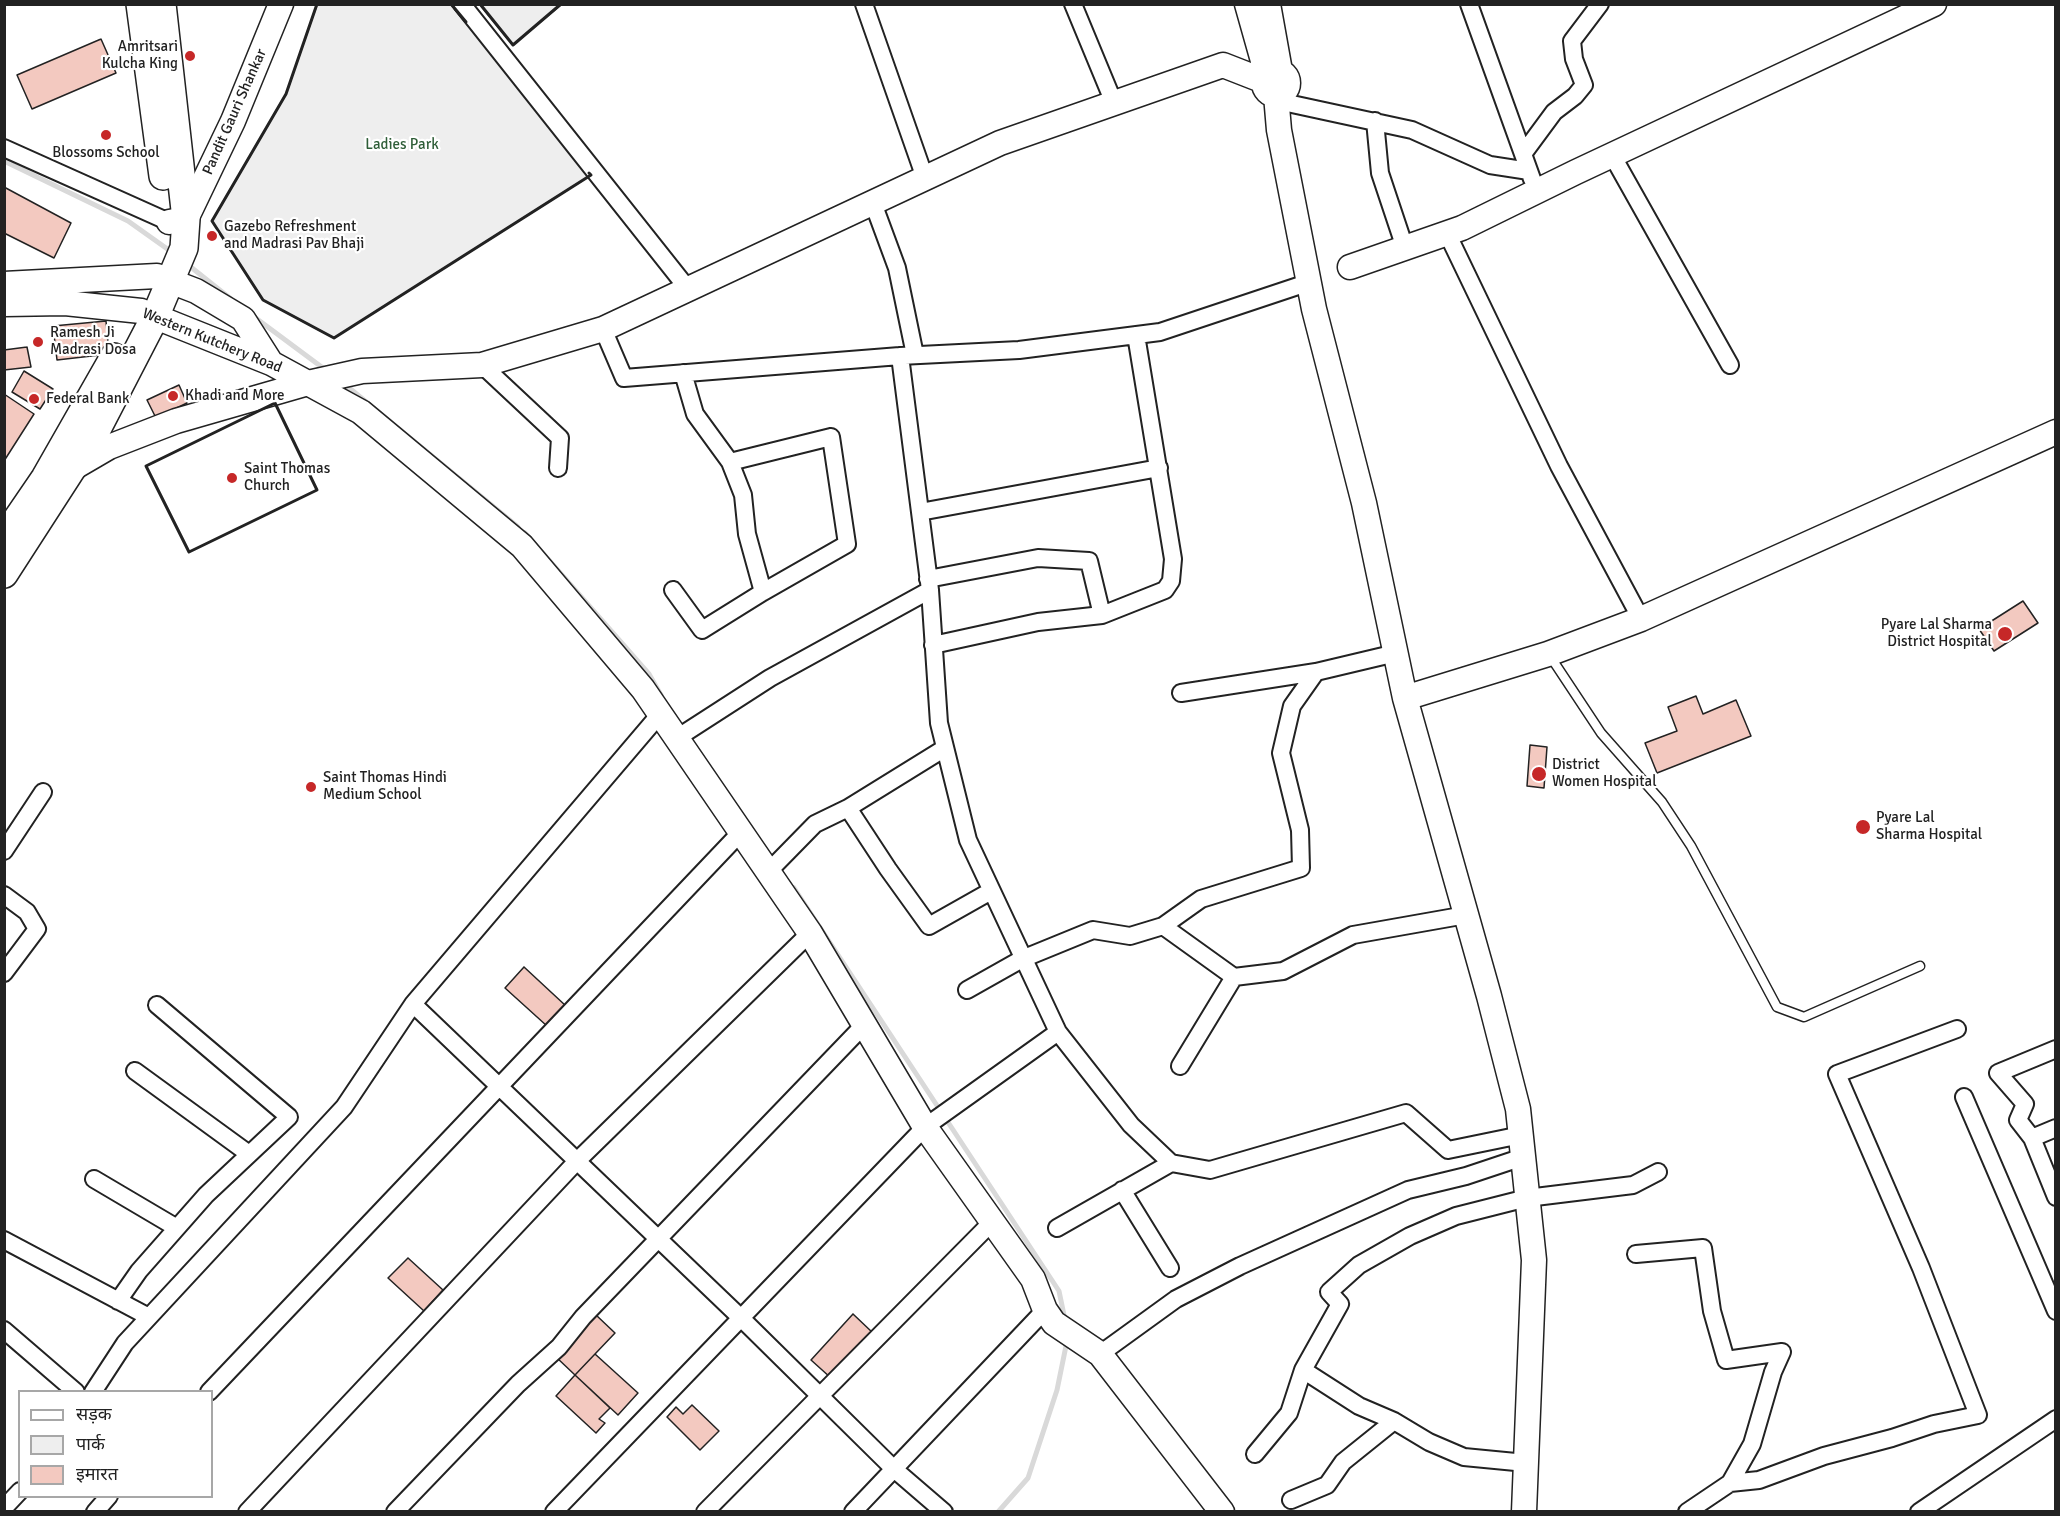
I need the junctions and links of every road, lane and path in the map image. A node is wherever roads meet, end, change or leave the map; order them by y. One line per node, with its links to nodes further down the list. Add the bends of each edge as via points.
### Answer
1 (140, 4): 23 (main road)
2 (162, 4): 23 (main road)
3 (281, 4): 23 (street, Pandit Gauri Shankar, via 233,121)
4 (462, 4): 27 (street)
5 (864, 4): 18 (street)
6 (1073, 4): 13 (street)
7 (1247, 4): 12 (street)
8 (1268, 4): 12 (street)
9 (1469, 4): 16 (street)
10 (1600, 4): 16 (street, via 1572,41 1584,85 1554,112)
11 (1934, 4): 17 (street)
12 (1273, 85): 13 (street, via 1223,65); 14 (street); 25 (street)
13 (1114, 103): 18 (street, via 1000,143)
14 (1376, 121): 19 (street, via 1413,130); 22 (street, via 1380,173 1402,239)
15 (4, 148): 23 (street)
16 (1523, 154): 19 (street)
17 (1612, 155): 19 (street); 35 (street)
18 (925, 178): 20 (street)
19 (1532, 181): 21 (street)
20 (873, 202): 27 (street); 32 (street, via 897,268)
21 (1447, 233): 22 (street); 50 (street, via 1559,466)
22 (1409, 247): 24 (street)
23 (171, 251): 26 (street); 29 (main road); 33 (street, via 195,291 243,319)
24 (1350, 267)
25 (1310, 282): 31 (street, via 1160,332); 52 (street)
26 (4, 284)
27 (688, 289): 30 (street)
28 (4, 304): 29 (street, Western Kutchery Road, via 65,303)
29 (148, 314): 33 (street, Western Kutchery Road); 40 (main road, via 95,433); 44 (main road)
30 (603, 329): 34 (street); 36 (street, via 624,378)
31 (1136, 335): 32 (street, via 1019,350); 42 (street)
32 (908, 355): 36 (street); 43 (street)
33 (272, 363): 37 (street, Western Kutchery Road)
34 (482, 365): 37 (street, via 362,371); 41 (street, via 560,438)
35 (1730, 365)
36 (683, 373): 39 (street, via 695,414)
37 (308, 383): 40 (street, via 176,421 109,447); 57 (street, Western Kutchery Road, via 362,412 522,546 644,689)
38 (2055, 432): 50 (street)
39 (730, 462): 48 (street, via 743,495 747,534); 48 (street, via 831,437 847,544)
40 (73, 468): 45 (main road)
41 (558, 468)
42 (1159, 468): 43 (street); 49 (street, via 1173,559 1171,581 1165,590)
43 (920, 512): 46 (street)
44 (4, 538)
45 (4, 574)
46 (929, 585): 49 (street, via 1038,558 1089,561); 51 (street); 58 (street)
47 (673, 590): 48 (street, via 702,630)
48 (763, 592)
49 (1102, 615): 51 (street, via 1038,622)
50 (1641, 620): 53 (street)
51 (933, 645): 59 (street, via 939,723)
52 (1396, 653): 54 (street); 56 (street)
53 (1548, 654): 56 (street); 71 (lane, via 1601,733 1680,828 1777,1007 1804,1017)
54 (1316, 672): 55 (street); 68 (street, via 1292,706 1281,753 1300,830 1301,868 1201,899)
55 (1181, 693)
56 (1405, 698): 67 (street)
57 (660, 714): 58 (street, Western Kutchery Road); 75 (street)
58 (684, 733): 62 (street, Western Kutchery Road)
59 (945, 748): 61 (street); 65 (street, via 968,840)
60 (43, 792): 63 (street)
61 (848, 808): 64 (street, via 815,824); 65 (street, via 929,926)
62 (741, 832): 64 (street, Western Kutchery Road); 83 (street)
63 (4, 851)
64 (768, 872): 69 (street, Western Kutchery Road)
65 (991, 891): 70 (street)
66 (4, 895): 72 (street, via 27,912 37,928)
67 (1466, 915): 73 (street, via 1353,935 1283,971); 88 (street, via 1515,1097)
68 (1163, 926): 70 (street, via 1130,936 1093,930); 73 (street)
69 (810, 933): 77 (street, Western Kutchery Road); 90 (street)
70 (1022, 959): 74 (street); 79 (street)
71 (1920, 966)
72 (4, 973)
73 (1234, 977): 81 (street)
74 (967, 990)
75 (412, 1004): 83 (street); 107 (street, via 344,1107)
76 (157, 1005): 89 (street, via 289,1117)
77 (864, 1025): 85 (street, Western Kutchery Road); 100 (street)
78 (1957, 1029): 121 (street, via 1837,1074 1921,1268 1978,1415 1824,1456 1759,1480)
79 (1058, 1032): 85 (street); 91 (street, via 1131,1125)
80 (2055, 1050): 87 (street, via 1998,1073 2025,1104 2018,1120)
81 (1180, 1066)
82 (135, 1071): 89 (street)
83 (499, 1087): 90 (street); 114 (street)
84 (1964, 1097): 105 (street)
85 (925, 1128): 97 (street, Western Kutchery Road); 108 (street)
86 (2055, 1128): 87 (street)
87 (2032, 1138): 95 (street)
88 (1522, 1146): 91 (street, via 1449,1150 1406,1113 1210,1170); 96 (street); 110 (street, via 1466,1176 1408,1190 1240,1266)
89 (249, 1154): 98 (street)
90 (577, 1161): 100 (street); 125 (street)
91 (1171, 1163): 94 (street)
92 (1658, 1172): 96 (street, via 1633,1185)
93 (94, 1179): 98 (street)
94 (1122, 1190): 99 (street); 103 (street)
95 (2055, 1196)
96 (1527, 1198): 111 (street, via 1456,1216 1359,1265 1329,1292 1340,1304); 119 (street, via 1534,1260)
97 (993, 1222): 106 (street, Western Kutchery Road, via 1033,1279); 115 (street)
98 (177, 1228): 104 (street)
99 (1057, 1228)
100 (658, 1239): 108 (street); 126 (street, via 559,1347)
101 (4, 1240): 104 (street)
102 (1636, 1254): 121 (street, via 1703,1248 1712,1311 1726,1360 1782,1353 1752,1444)
103 (1170, 1268)
104 (118, 1301): 107 (street)
105 (2055, 1311)
106 (1049, 1316): 110 (street); 120 (street)
107 (149, 1317): 113 (street, via 125,1343)
108 (741, 1318): 115 (street); 127 (street)
109 (4, 1330): 112 (street)
110 (1092, 1348): 131 (street)
111 (1303, 1370): 117 (street, via 1359,1406); 118 (street, via 1289,1413)
112 (74, 1390)
113 (94, 1390)
114 (211, 1390)
115 (821, 1397): 120 (street); 128 (street)
116 (2055, 1419): 134 (street)
117 (1394, 1421): 119 (street, via 1464,1457); 123 (street, via 1343,1462 1327,1485)
118 (1255, 1454)
119 (1526, 1463): 132 (street)
120 (894, 1469): 129 (street); 130 (street)
121 (1730, 1483): 133 (street)
122 (108, 1498): 124 (street)
123 (1291, 1500)
124 (95, 1512)
125 (247, 1512)
126 (395, 1512)
127 (554, 1512)
128 (705, 1512)
129 (853, 1512)
130 (944, 1512)
131 (1222, 1512)
132 (1524, 1512)
133 (1687, 1512)
134 (1919, 1512)

